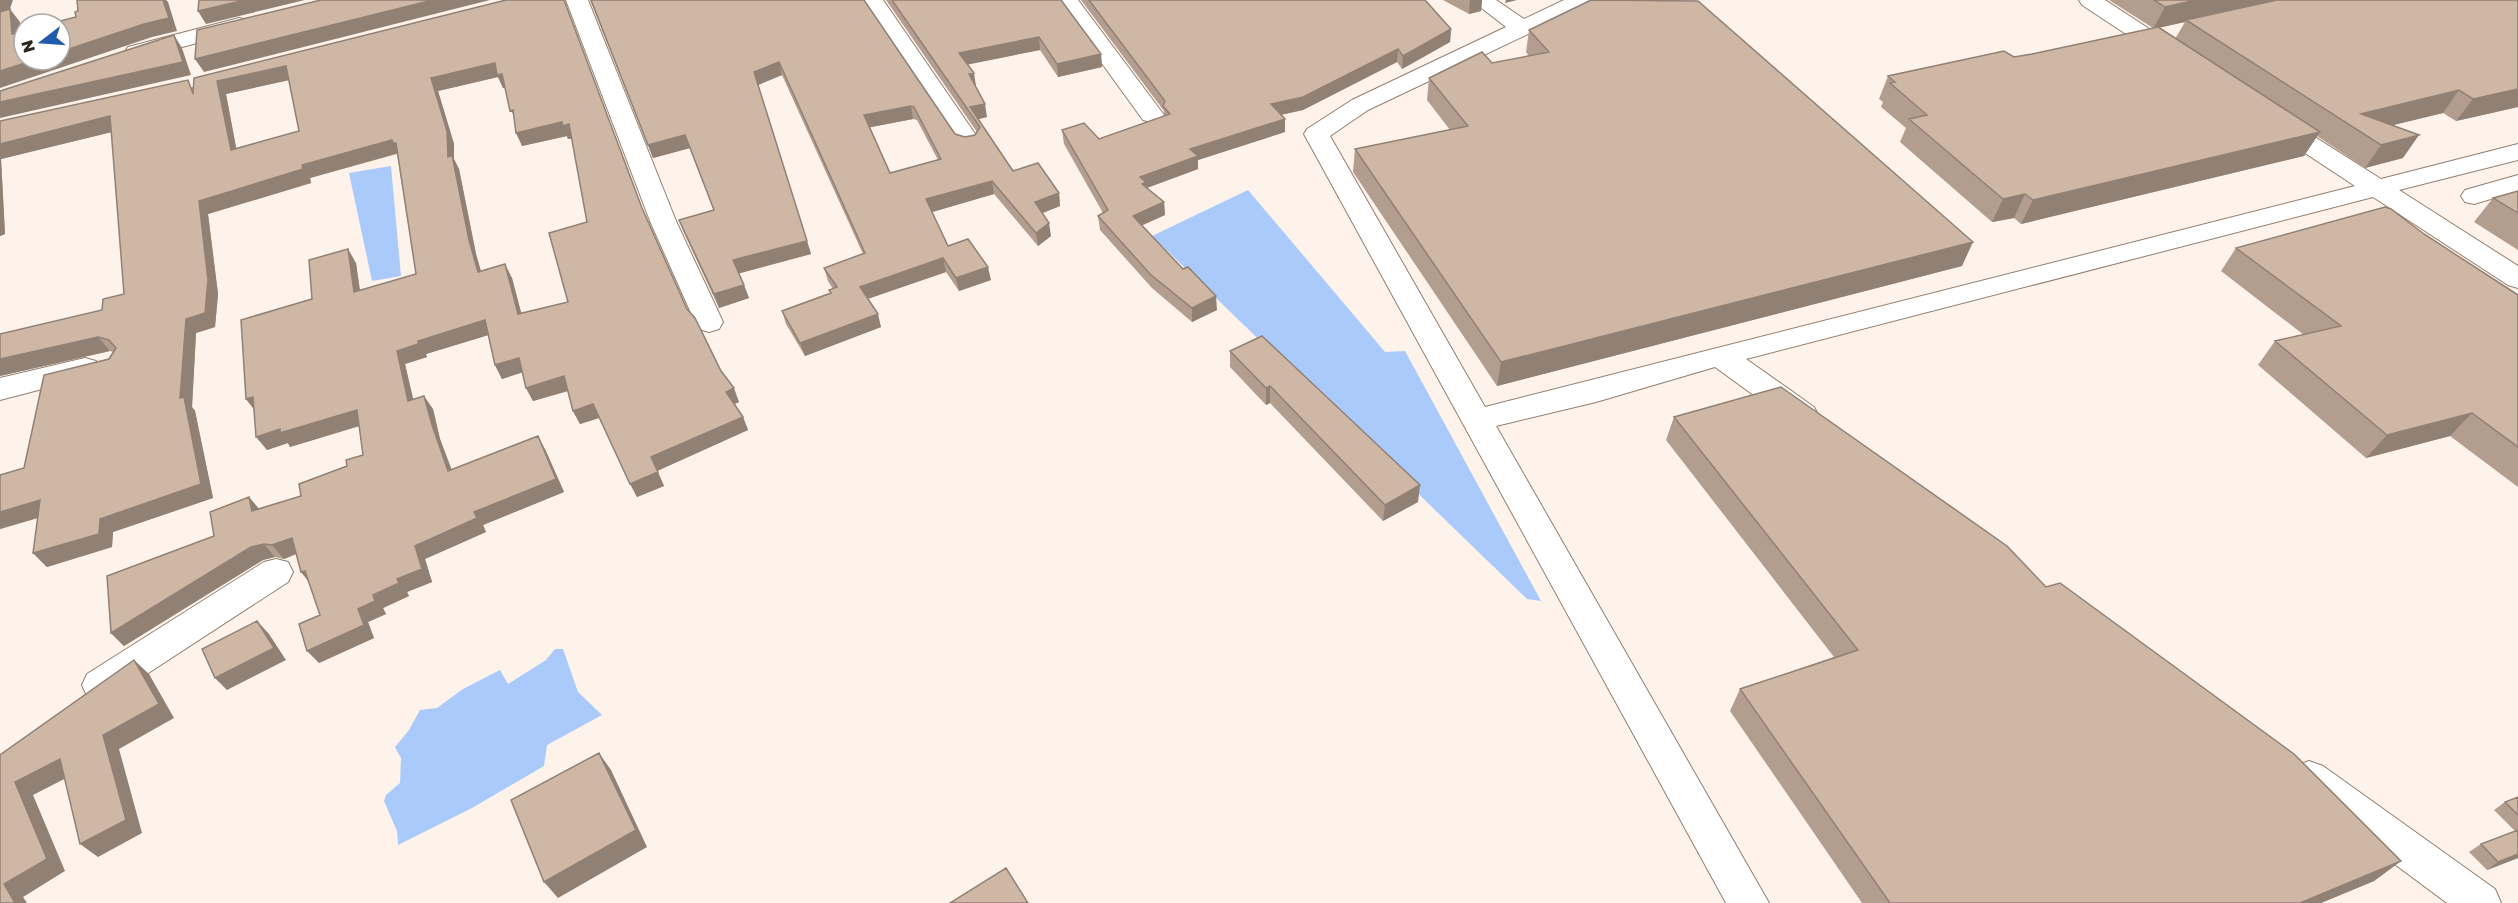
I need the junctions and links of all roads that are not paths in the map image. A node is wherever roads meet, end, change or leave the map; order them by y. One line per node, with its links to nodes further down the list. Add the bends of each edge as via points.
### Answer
1 (577, 0): 22 (street, via 663,221)
2 (872, 0): 16 (street)
3 (1067, 0): 15 (street)
4 (1482, 0): 8 (street)
5 (1581, 0): 8 (street)
6 (2090, 0): 10 (street)
7 (260, 20): 12 (street)
8 (1522, 28): 26 (street, via 1360,105 1316,134)
9 (2181, 32): 10 (street)
10 (2150, 39): 11 (street); 13 (street)
11 (2117, 46)
12 (118, 58)
13 (2199, 72)
14 (2258, 111): 19 (street)
15 (1152, 115)
16 (968, 141)
17 (2518, 152): 19 (street)
18 (2518, 183): 20 (street)
19 (2377, 190): 21 (street); 23 (street)
20 (2475, 196)
21 (2518, 279)
22 (709, 322)
23 (1720, 356): 26 (street); 27 (street)
24 (110, 363): 25 (street)
25 (0, 389)
26 (1476, 420): 31 (street)
27 (1826, 430)
28 (276, 572): 29 (street)
29 (72, 704)
30 (2287, 762): 32 (street)
31 (1748, 903)
32 (2480, 903)

